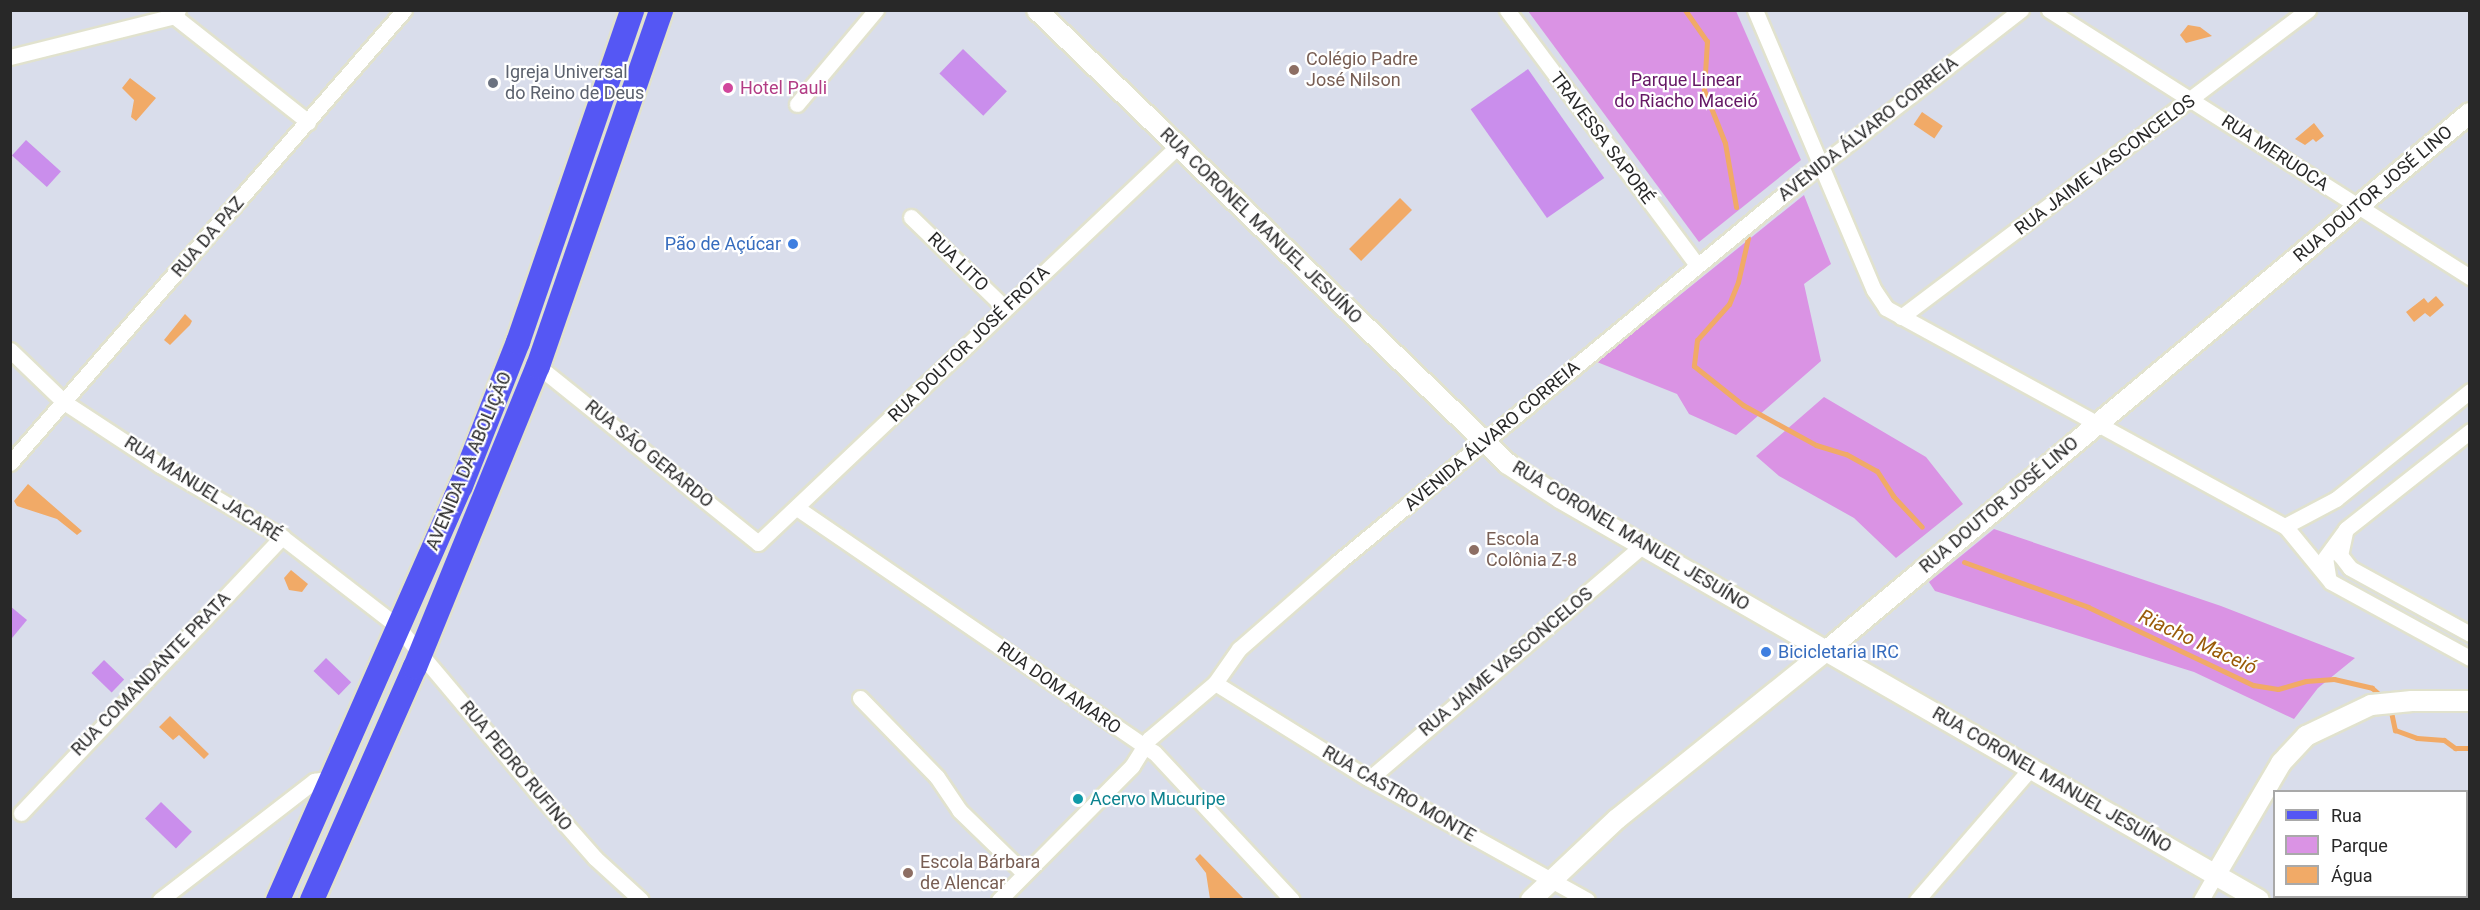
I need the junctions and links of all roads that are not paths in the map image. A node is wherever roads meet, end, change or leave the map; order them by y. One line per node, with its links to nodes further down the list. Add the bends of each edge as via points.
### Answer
1 (404, 10): 16 (street, RUA DA PAZ)
2 (632, 10): 25 (main road, AVENIDA DA ABOLIÇÃO)
3 (876, 10): 14 (street)
4 (1037, 10): 17 (street, RUA CORONEL MANUEL JESUÍNO)
5 (1507, 10): 21 (street, TRAVESSA SAPORÉ)
6 (1755, 10): 18 (street)
7 (2021, 10): 18 (street, AVENIDA ÁLVARO CORREIA)
8 (2049, 10): 13 (street, RUA MERUOCA)
9 (2308, 10): 13 (street, RUA JAIME VASCONCELOS)
10 (660, 11): 27 (main road, AVENIDA DA ABOLIÇÃO)
11 (176, 13): 12 (street); 16 (street)
12 (10, 57)
13 (2190, 101): 19 (street, RUA MERUOCA); 24 (street, RUA JAIME VASCONCELOS)
14 (797, 104)
15 (2469, 113): 19 (street, RUA DOUTOR JOSÉ LINO)
16 (308, 122): 29 (street, RUA DA PAZ)
17 (1179, 145): 23 (street, RUA DOUTOR JOSÉ FROTA); 32 (street, RUA CORONEL MANUEL JESUÍNO)
18 (1823, 162): 21 (street, AVENIDA ÁLVARO CORREIA); 24 (street, via 1874,290 1886,308)
19 (2358, 208): 22 (street, RUA MERUOCA); 30 (street, RUA DOUTOR JOSÉ LINO)
20 (910, 217): 23 (street, RUA LITO)
21 (1697, 265): 32 (street, AVENIDA ÁLVARO CORREIA)
22 (2469, 277)
23 (1005, 308): 34 (street, RUA DOUTOR JOSÉ FROTA)
24 (1900, 317): 30 (street)
25 (518, 342): 27 (main road); 41 (main road, AVENIDA DA ABOLIÇÃO, via 461,486)
26 (10, 350): 29 (street, RUA MANUEL JACARÉ)
27 (538, 366): 38 (street, RUA SÃO GERARDO); 44 (main road, AVENIDA DA ABOLIÇÃO)
28 (2469, 391): 35 (street, via 2336,499)
29 (64, 402): 33 (street, RUA DA PAZ); 37 (street, RUA MANUEL JACARÉ, via 160,465)
30 (2093, 425): 35 (street); 43 (street, RUA DOUTOR JOSÉ LINO)
31 (2469, 431): 36 (street)
32 (1485, 443): 39 (street, RUA CORONEL MANUEL JESUÍNO, via 1508,464 1560,498); 46 (street, AVENIDA ÁLVARO CORREIA, via 1239,649)
33 (10, 464)
34 (797, 508): 38 (street, RUA DOUTOR JOSÉ FROTA); 49 (street, RUA DOM AMARO)
35 (2285, 526): 40 (street)
36 (2346, 529): 40 (street, via 2325,558); 42 (street, via 2340,555 2350,568)
37 (282, 537): 41 (street, RUA MANUEL JACARÉ); 53 (street, RUA COMANDANTE PRATA)
38 (758, 543)
39 (1643, 545): 43 (street, RUA CORONEL MANUEL JESUÍNO); 52 (street, RUA JAIME VASCONCELOS)
40 (2331, 582): 45 (street)
41 (397, 626): 44 (street, RUA PEDRO RUFINO); 51 (main road, AVENIDA DA ABOLIÇÃO)
42 (2469, 634)
43 (1827, 651): 50 (street, RUA CORONEL MANUEL JESUÍNO); 56 (street, RUA DOUTOR JOSÉ LINO, via 1617,819)
44 (421, 652): 59 (main road, AVENIDA DA ABOLIÇÃO); 60 (street, RUA PEDRO RUFINO, via 595,858)
45 (2469, 658)
46 (1215, 683): 49 (street, AVENIDA ÁLVARO CORREIA); 52 (street, RUA CASTRO MONTE)
47 (860, 698): 54 (street, via 937,777 959,810)
48 (2469, 701): 55 (street, via 2412,700 2371,705 2332,720 2294,747)
49 (1145, 747): 54 (street, AVENIDA ÁLVARO CORREIA, via 1132,766); 62 (street, RUA DOM AMARO)
50 (2031, 768): 55 (street, RUA CORONEL MANUEL JESUÍNO); 65 (street)
51 (332, 778): 57 (street, via 314,781); 58 (main road, AVENIDA DA ABOLIÇÃO)
52 (1368, 779): 56 (street, RUA CASTRO MONTE)
53 (21, 813)
54 (1024, 873): 61 (street, AVENIDA ÁLVARO CORREIA)
55 (2216, 874): 66 (street); 67 (street, RUA CORONEL MANUEL JESUÍNO)
56 (1550, 881): 63 (street, RUA DOUTOR JOSÉ LINO); 64 (street, RUA CASTRO MONTE)
57 (160, 900)
58 (278, 900)
59 (312, 900)
60 (640, 900)
61 (999, 900)
62 (1292, 900)
63 (1531, 900)
64 (1587, 900)
65 (1917, 900)
66 (2201, 900)
67 (2259, 900)

